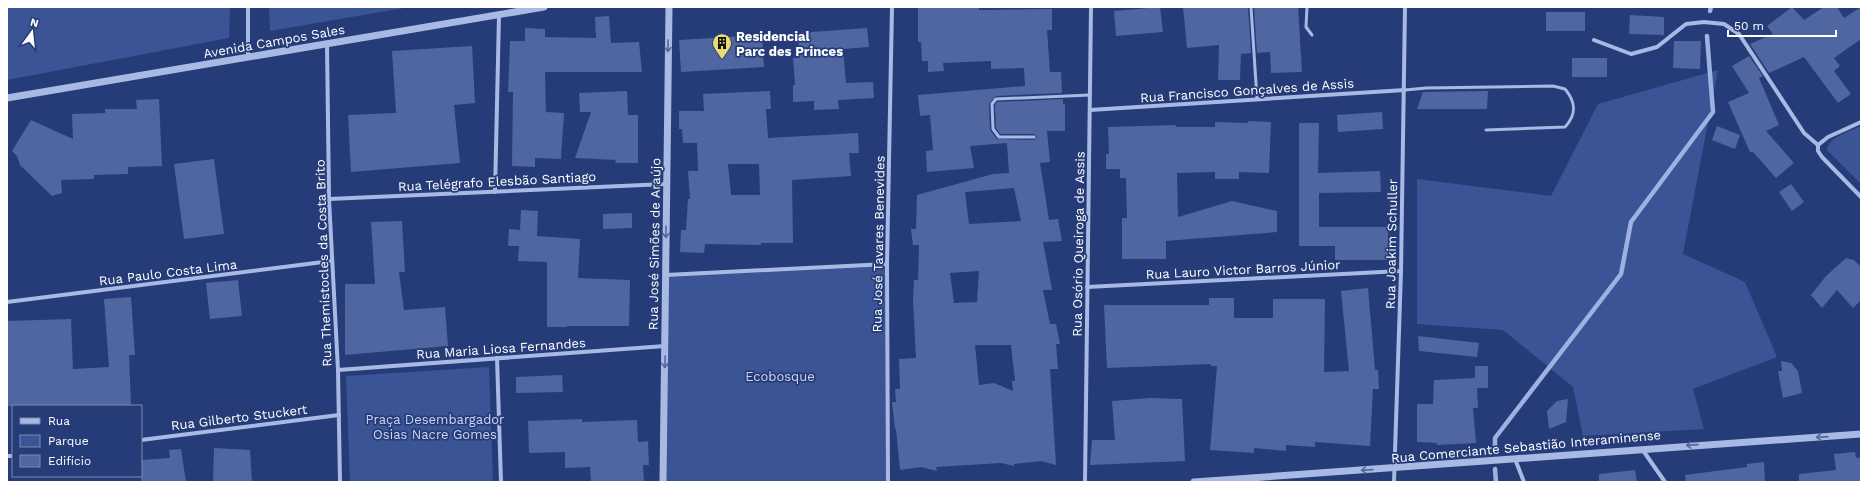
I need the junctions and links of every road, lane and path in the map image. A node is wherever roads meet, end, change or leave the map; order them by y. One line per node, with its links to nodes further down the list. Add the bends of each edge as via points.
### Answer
1 (248, 7): 13 (street)
2 (544, 7): 9 (street, Avenida Campos Sales)
3 (669, 7): 23 (street, Rua José Simões de Araújo, one-way to 23)
4 (892, 7): 28 (street, Rua José Tavares Benevides)
5 (1091, 7): 15 (street, Rua Osório Queiroga de Assis)
6 (1251, 7): 17 (lane)
7 (1307, 7): 10 (lane, via 1306,27)
8 (1405, 7): 14 (street, Rua Joakim Schuller)
9 (499, 15): 12 (street, Avenida Campos Sales); 24 (street)
10 (1312, 35)
11 (1594, 40): 22 (street, via 1631,54 1657,46 1686,24 1724,24 1739,34 1804,133)
12 (327, 44): 13 (street, Avenida Campos Sales); 26 (street, Rua Themístocles da Costa Brito)
13 (248, 58): 16 (street, Avenida Campos Sales)
14 (1405, 90): 17 (street, Rua Francisco Gonçalves de Assis); 20 (lane, via 1553,86 1565,88 1572,97 1575,108 1565,128); 29 (street, Rua Joakim Schuller)
15 (1090, 95): 18 (street, Rua Osório Queiroga de Assis); 21 (lane, via 996,99 992,104 993,129 1000,137)
16 (7, 98)
17 (1257, 99): 18 (street, Rua Francisco Gonçalves de Assis)
18 (1090, 110): 31 (street, Rua Osório Queiroga de Assis)
19 (1861, 122): 22 (street, via 1828,136)
20 (1486, 130)
21 (1034, 137)
22 (1818, 145): 25 (street, via 1822,157)
23 (666, 184): 24 (street, Rua Telégrafo Elesbão Santiago); 30 (street, Rua José Simões de Araújo, one-way to 30)
24 (495, 192): 26 (street, Rua Telégrafo Elesbão Santiago)
25 (1861, 197)
26 (330, 199): 27 (street, Rua Themístocles da Costa Brito)
27 (331, 261): 32 (street, Rua Paulo Costa Lima); 35 (street, Rua Themístocles da Costa Brito)
28 (887, 264): 30 (street); 46 (street, Rua José Tavares Benevides)
29 (1401, 271): 31 (street, Rua Lauro Victor Barros Júnior); 41 (street, Rua Joakim Schuller)
30 (666, 275): 33 (street, Rua José Simões de Araújo)
31 (1086, 287): 47 (street, Rua Osório Queiroga de Assis)
32 (7, 302)
33 (665, 346): 34 (street, Rua Maria Liosa Fernandes); 45 (street, Rua José Simões de Araújo, one-way to 45)
34 (497, 358): 35 (street, Rua Maria Liosa Fernandes); 44 (street)
35 (338, 370): 36 (street, Rua Themístocles da Costa Brito)
36 (339, 415): 38 (street, Rua Gilberto Stuckert); 43 (street, Rua Themístocles da Costa Brito)
37 (1861, 434): 39 (street, Rua Comerciante Sebastião Interaminense, one-way to 39)
38 (142, 440)
39 (1642, 449): 40 (street, Rua Comerciante Sebastião Interaminense); 51 (street)
40 (1515, 458): 41 (street, Rua Comerciante Sebastião Interaminense); 50 (street)
41 (1395, 468): 42 (street, Rua Comerciante Sebastião Interaminense, one-way to 42); 49 (street, Rua Joakim Schuller)
42 (1224, 481): 48 (street, Rua Comerciante Sebastião Interaminense)
43 (340, 482)
44 (501, 482)
45 (663, 482)
46 (888, 482)
47 (1085, 482)
48 (1194, 482)
49 (1394, 482)
50 (1524, 482)
51 (1665, 482)

